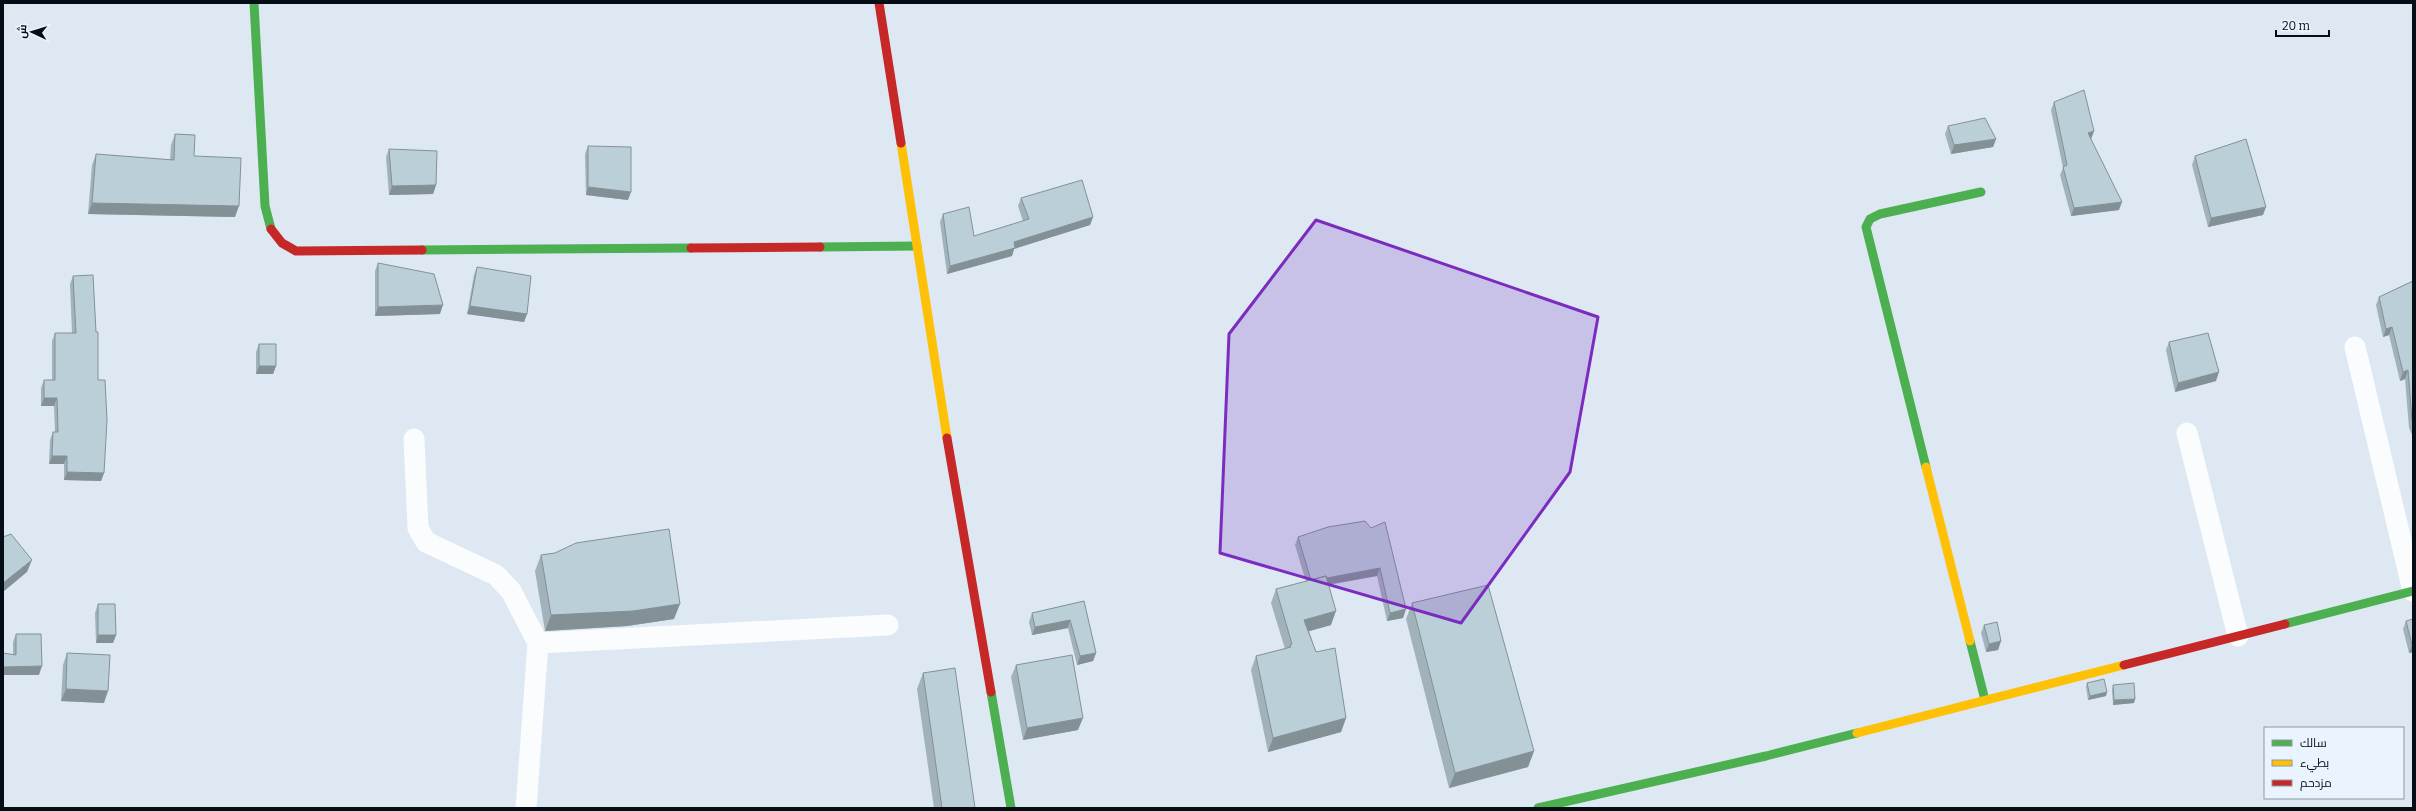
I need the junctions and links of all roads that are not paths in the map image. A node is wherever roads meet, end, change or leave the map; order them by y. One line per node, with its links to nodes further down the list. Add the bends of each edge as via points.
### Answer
1 (254, 3): 4 (street, via 268,224 280,244 296,251)
2 (879, 3): 4 (street)
3 (1981, 192): 12 (street, via 1880,214 1870,219 1866,228)
4 (917, 246): 14 (street, via 936,374)
5 (2355, 348): 8 (street)
6 (2187, 433): 10 (street)
7 (414, 439): 11 (street, via 418,528 421,536 426,542 496,575 511,591)
8 (2413, 591): 10 (street)
9 (888, 625): 11 (street)
10 (2238, 636): 12 (street)
11 (538, 643): 13 (street)
12 (1985, 700): 15 (street, via 1766,756)
13 (526, 808)
14 (1011, 808)
15 (1538, 808)

